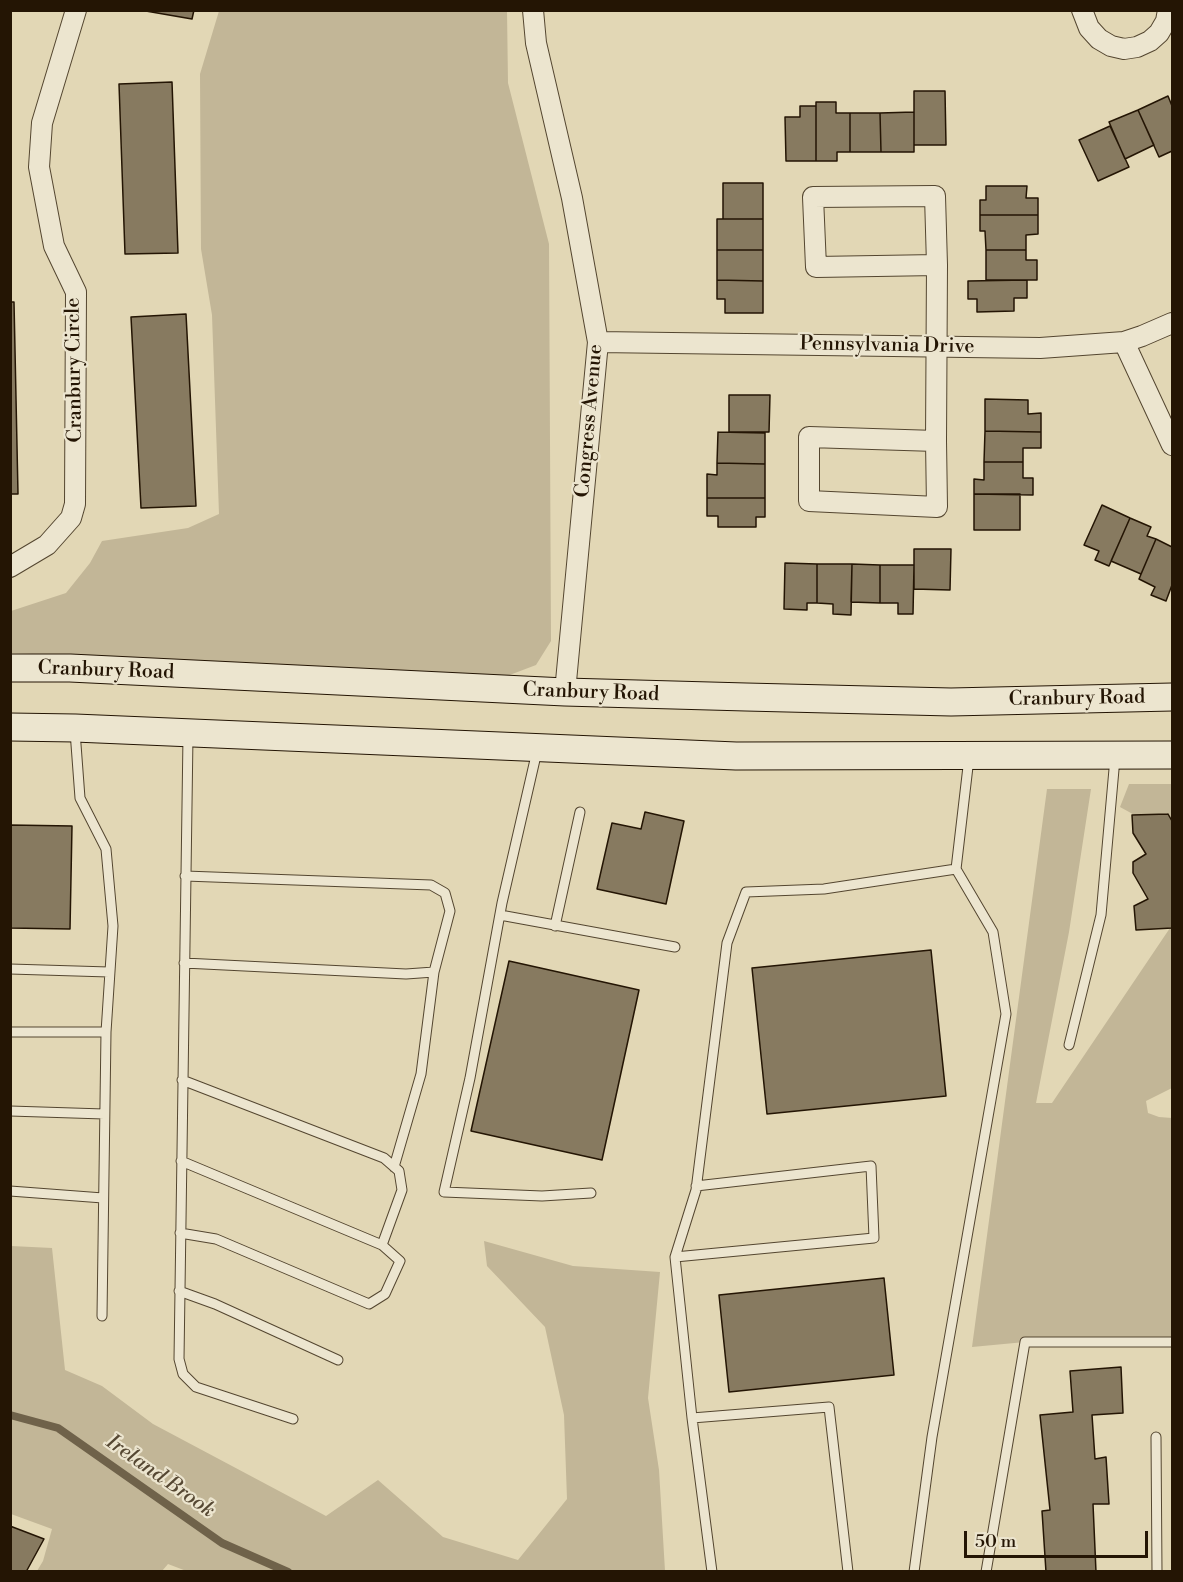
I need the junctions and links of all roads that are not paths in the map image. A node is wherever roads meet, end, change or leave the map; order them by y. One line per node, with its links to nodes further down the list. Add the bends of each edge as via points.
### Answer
1 (76, 10): 12 (street, Cranbury Circle, via 42,123 39,167 54,246 76,292 75,504 71,518 48,545)
2 (533, 10): 7 (street, Congress Avenue, via 536,43 572,198)
3 (1082, 10): 4 (street, via 1089,28 1099,39 1124,49 1150,42 1166,21)
4 (1168, 10)
5 (937, 265): 5 (street, via 935,196 813,197 816,267); 9 (street)
6 (1173, 323): 8 (street, Pennsylvania Drive)
7 (598, 342): 9 (street, Pennsylvania Drive); 14 (street, Congress Avenue)
8 (1124, 342): 9 (street, Pennsylvania Drive, via 1040,348); 11 (street)
9 (937, 347): 10 (street)
10 (936, 441): 10 (street, via 937,507 809,501 809,437)
11 (1173, 445)
12 (10, 567)
13 (10, 668): 14 (main road, Cranbury Road)
14 (565, 692): 15 (main road, Cranbury Road, via 951,702)
15 (1173, 697)
16 (10, 728): 17 (main road)
17 (75, 728): 18 (main road); 31 (lane, via 80,798 106,849 112,926)
18 (188, 734): 19 (main road); 25 (lane)
19 (537, 749): 22 (main road, via 736,756); 26 (lane)
20 (1115, 755): 21 (main road); 22 (main road); 35 (lane, via 1101,915)
21 (1173, 755)
22 (969, 756): 24 (lane)
23 (580, 812): 27 (lane)
24 (956, 868): 41 (lane, via 824,889 746,892 727,943); 57 (lane, via 993,932 1006,1014 932,1437)
25 (185, 876): 29 (lane); 32 (lane, via 431,885 445,893 450,911)
26 (500, 915): 27 (lane); 43 (lane, via 444,1192 542,1196)
27 (555, 926): 28 (lane)
28 (675, 947)
29 (184, 963): 32 (lane, via 406,974); 36 (lane)
30 (10, 969): 31 (lane)
31 (109, 972): 34 (lane)
32 (434, 972): 40 (lane, via 421,1074)
33 (10, 1032): 34 (lane)
34 (106, 1032): 38 (lane)
35 (1069, 1045)
36 (182, 1080): 39 (lane); 40 (lane, via 384,1158)
37 (10, 1111): 38 (lane)
38 (104, 1114): 44 (lane)
39 (181, 1161): 45 (lane); 46 (lane)
40 (394, 1167): 46 (lane, via 399,1171 402,1190)
41 (696, 1186): 47 (lane); 47 (lane, via 871,1166 874,1238)
42 (10, 1191): 44 (lane)
43 (591, 1193)
44 (104, 1198): 49 (lane)
45 (180, 1233): 46 (lane, via 216,1239 369,1304 384,1294 400,1261); 48 (lane)
46 (382, 1245)
47 (675, 1257): 52 (lane)
48 (179, 1291): 51 (lane); 53 (lane, via 179,1359 183,1374 196,1387)
49 (102, 1316)
50 (1173, 1342): 58 (lane, via 1025,1342)
51 (338, 1360)
52 (692, 1418): 55 (lane); 56 (lane, via 830,1407)
53 (293, 1419)
54 (1156, 1437): 59 (lane)
55 (712, 1572)
56 (848, 1572)
57 (914, 1572)
58 (986, 1572)
59 (1157, 1572)

